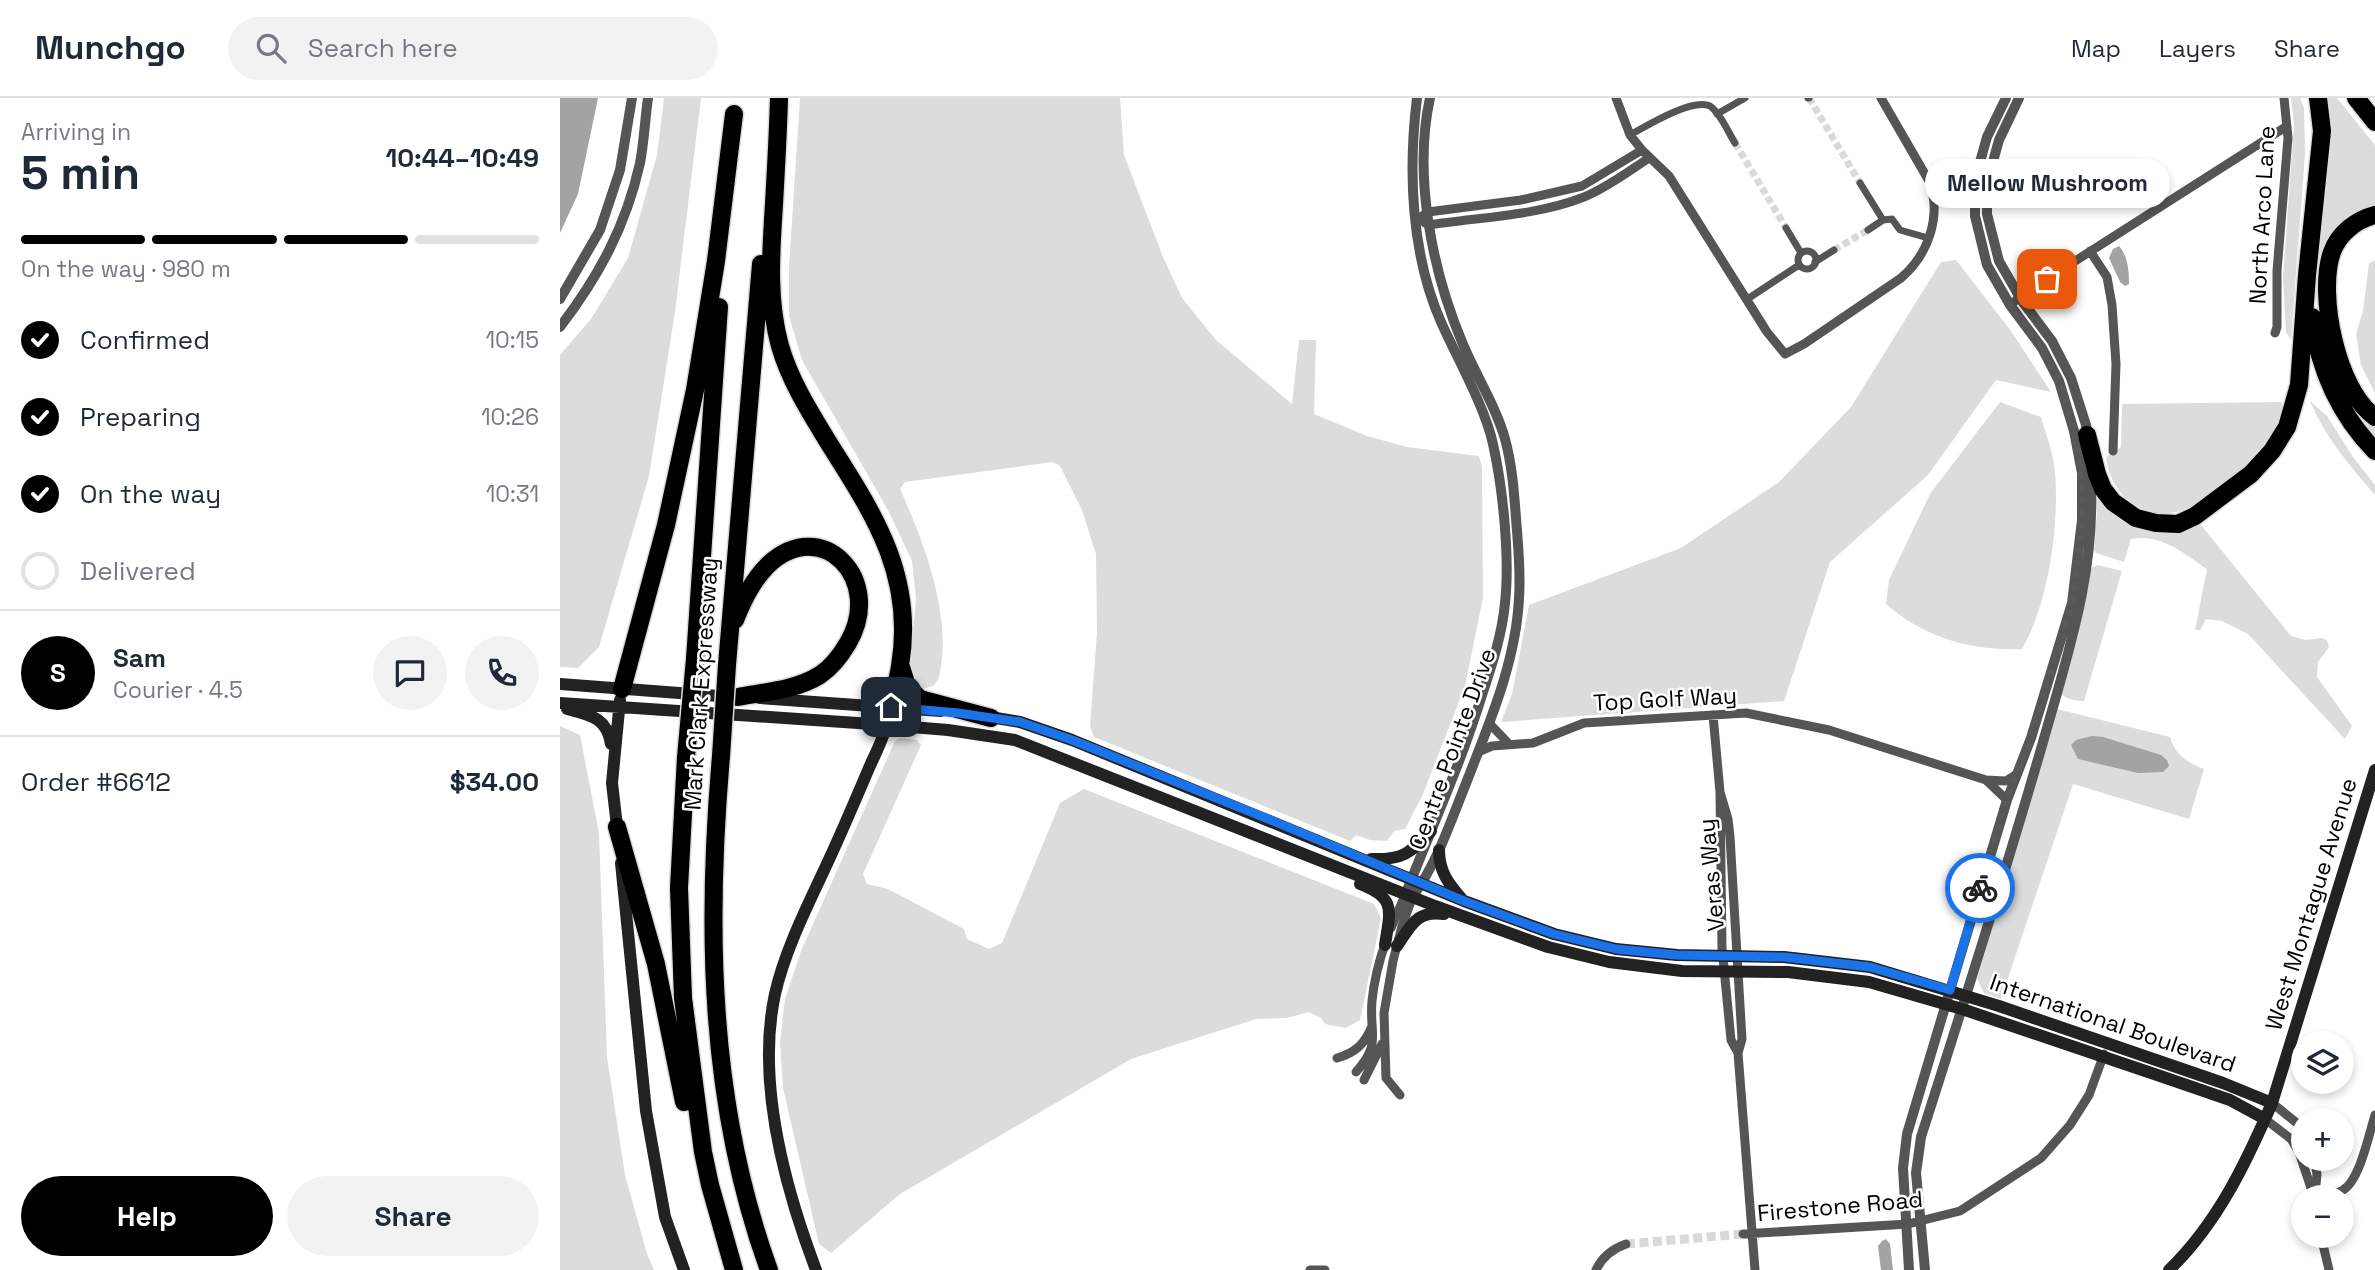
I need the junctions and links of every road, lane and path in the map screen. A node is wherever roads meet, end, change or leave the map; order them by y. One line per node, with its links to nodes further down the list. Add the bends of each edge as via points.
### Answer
1 (632, 98): 41 (street, via 620,170 600,230)
2 (648, 98): 44 (street, via 640,162 625,216 605,262)
3 (777, 98): 50 (highway, via 770,277 775,323 797,387 888,546 901,599); 51 (highway, Mark Clark Expressway)
4 (1417, 98): 28 (street, Centre Pointe Drive, via 1413,148)
5 (1430, 98): 26 (street, Centre Pointe Drive, via 1425,148)
6 (1616, 98): 21 (street)
7 (1675, 98): 17 (street)
8 (1745, 98): 18 (street)
9 (1881, 98): 33 (street, via 1934,193 1935,219)
10 (2006, 98): 43 (street, via 1987,137 1975,180 1975,216 1987,265)
11 (2019, 98): 40 (street, via 1999,140 1987,183 1987,214 1999,261)
12 (2284, 98): 20 (street, North Arco Lane)
13 (2318, 98): 37 (highway, via 2322,131)
14 (2356, 98): 19 (highway)
15 (1696, 100): 17 (street); 18 (street, via 1712,106)
16 (735, 106): 54 (highway, via 695,390 666,525); 105 (highway, Mark Clark Expressway, bridge, via 679,888 683,998 703,1152)
17 (1677, 107): 21 (street)
18 (1717, 114): 22 (street)
19 (2375, 122)
20 (2287, 126): 35 (street); 45 (street, North Arco Lane)
21 (1630, 135): 23 (street)
22 (1735, 143)
23 (1642, 150): 24 (street); 26 (street, via 1582,186 1521,200)
24 (1649, 158): 30 (street, via 1567,203); 42 (street, via 1669,176)
25 (1860, 183): 29 (street)
26 (1428, 212): 28 (street); 30 (street, Centre Pointe Drive)
27 (2375, 215): 46 (highway, via 2353,224 2337,242 2329,264 2328,291 2338,356 2357,398)
28 (1417, 220): 30 (street); 69 (street, Centre Pointe Drive, via 1428,285 1493,441 1502,498 1506,600 1482,697)
29 (1883, 220): 32 (street); 33 (street, via 1892,219 1900,230)
30 (1429, 225): 59 (street, Centre Pointe Drive, via 1446,302 1505,438 1514,495 1519,600 1505,676)
31 (1786, 228): 36 (street)
32 (1867, 230)
33 (1928, 238): 42 (street, via 1922,254 1901,278 1785,354)
34 (1834, 250): 38 (street)
35 (2091, 251): 40 (street); 48 (street, via 2107,277 2112,305 2116,364)
36 (1801, 253): 38 (street, via 1812,253); 39 (street)
37 (2309, 257): 47 (highway, via 2299,385 2293,408 2272,451 2251,474 2195,516 2178,524 2156,523 2136,518 2113,502 2097,474); 49 (highway, via 2310,307 2323,371 2353,426)
38 (1815, 262): 39 (street, via 1807,269)
39 (1799, 265): 42 (street)
40 (2019, 296): 43 (street); 47 (street, via 2052,341 2071,378)
41 (560, 299)
42 (1746, 300)
43 (2010, 305): 65 (street, via 2042,348 2059,381 2081,472 2082,520 2072,603)
44 (560, 327)
45 (2274, 333)
46 (2375, 417)
47 (2087, 435): 81 (street, via 2092,522 2081,605)
48 (2112, 451)
49 (2375, 451)
50 (901, 664): 56 (highway); 58 (highway, via 907,686 920,699)
51 (727, 665): 53 (highway, via 741,606 769,564 788,552 815,548 849,566 860,603 855,627 841,655 819,675 798,685); 106 (highway, Mark Clark Expressway, bridge, via 712,881 714,976 719,1043 741,1171)
52 (560, 684): 54 (main road, International Boulevard)
53 (738, 697): 54 (main road, International Boulevard); 56 (main road, International Boulevard)
54 (620, 698): 55 (main road, International Boulevard); 60 (main road, International Boulevard); 63 (main road)
55 (560, 705): 63 (main road, via 606,725)
56 (891, 707): 58 (main road, International Boulevard); 60 (main road)
57 (1713, 715): 61 (street, Top Golf Way, via 1584,723 1533,743); 66 (street, Top Golf Way, via 1746,713 1829,730); 78 (street, Veras Way, via 1720,792 1728,819)
58 (991, 718): 72 (main road, International Boulevard, via 1060,736)
59 (1489, 723): 61 (street); 62 (street, Centre Pointe Drive)
60 (887, 726): 71 (main road, International Boulevard, via 1015,740); 107 (main road, via 790,947 775,992 769,1033 769,1081 778,1139)
61 (1509, 744): 62 (street, Top Golf Way)
62 (1478, 752): 70 (street, Centre Pointe Drive)
63 (613, 756): 68 (main road)
64 (2375, 770): 92 (main road, West Montague Avenue)
65 (2017, 774): 66 (street, Top Golf Way, via 2006,780); 67 (street)
66 (1986, 780): 67 (street, Top Golf Way)
67 (2007, 800): 80 (street)
68 (617, 827): 104 (main road, via 646,1111 665,1217); 105 (highway, via 656,964 706,1199 722,1251)
69 (1432, 831): 72 (main road, via 1402,857); 73 (street, Centre Pointe Drive)
70 (1439, 850): 73 (street, Centre Pointe Drive); 75 (main road, via 1445,877)
71 (1315, 858): 74 (main road, International Boulevard); 77 (main road, via 1332,873 1384,897)
72 (1363, 859): 73 (main road, International Boulevard)
73 (1417, 881): 74 (street); 75 (main road, International Boulevard)
74 (1410, 895): 76 (main road, International Boulevard); 77 (street)
75 (1464, 901): 78 (main road, International Boulevard, via 1554,934 1616,949)
76 (1464, 916): 77 (main road, via 1421,915); 79 (main road, International Boulevard, via 1548,947 1609,962 1682,971)
77 (1391, 946): 84 (street, via 1375,982); 85 (street)
78 (1730, 956): 79 (street, Veras Way); 80 (main road, International Boulevard, via 1870,967)
79 (1731, 971): 82 (main road, International Boulevard, via 1788,972 1868,982); 100 (street, Veras Way, via 1742,1039 1737,1051)
80 (1950, 990): 81 (main road, International Boulevard); 82 (street)
81 (1966, 995): 83 (street); 86 (main road, International Boulevard)
82 (1946, 1006): 83 (main road, International Boulevard); 99 (street, via 1907,1134)
83 (1962, 1009): 87 (main road, International Boulevard); 98 (street, via 1919,1145)
84 (1373, 1025): 88 (street, via 1362,1045); 89 (street, via 1373,1046)
85 (1384, 1040): 90 (street); 91 (street, via 1386,1078)
86 (2108, 1043): 87 (street, Firestone Road); 92 (main road, International Boulevard)
87 (2103, 1057): 95 (main road, International Boulevard, via 2230,1100); 98 (street, Firestone Road, via 2089,1095 2041,1158 1960,1211)
88 (1337, 1058)
89 (1356, 1072)
90 (1364, 1080)
91 (1400, 1095)
92 (2272, 1102): 94 (street); 95 (main road, West Montague Avenue)
93 (2375, 1115): 97 (street)
94 (2291, 1118)
95 (2265, 1119): 96 (street, via 2291,1139); 113 (main road, West Montague Avenue, via 2225,1198)
96 (2310, 1185)
97 (2348, 1185)
98 (1920, 1221): 99 (street, Firestone Road); 112 (street)
99 (1905, 1224): 100 (street, Firestone Road); 111 (street)
100 (1747, 1234): 110 (street, Veras Way)
101 (1626, 1244): 109 (street, via 1604,1256)
102 (2324, 1248): 114 (street)
103 (1325, 1269): 108 (street)
104 (684, 1270)
105 (733, 1270)
106 (769, 1270)
107 (816, 1270)
108 (1310, 1270)
109 (1596, 1270)
110 (1755, 1270)
111 (1909, 1270)
112 (1925, 1270)
113 (2169, 1270)
114 (2329, 1270)

